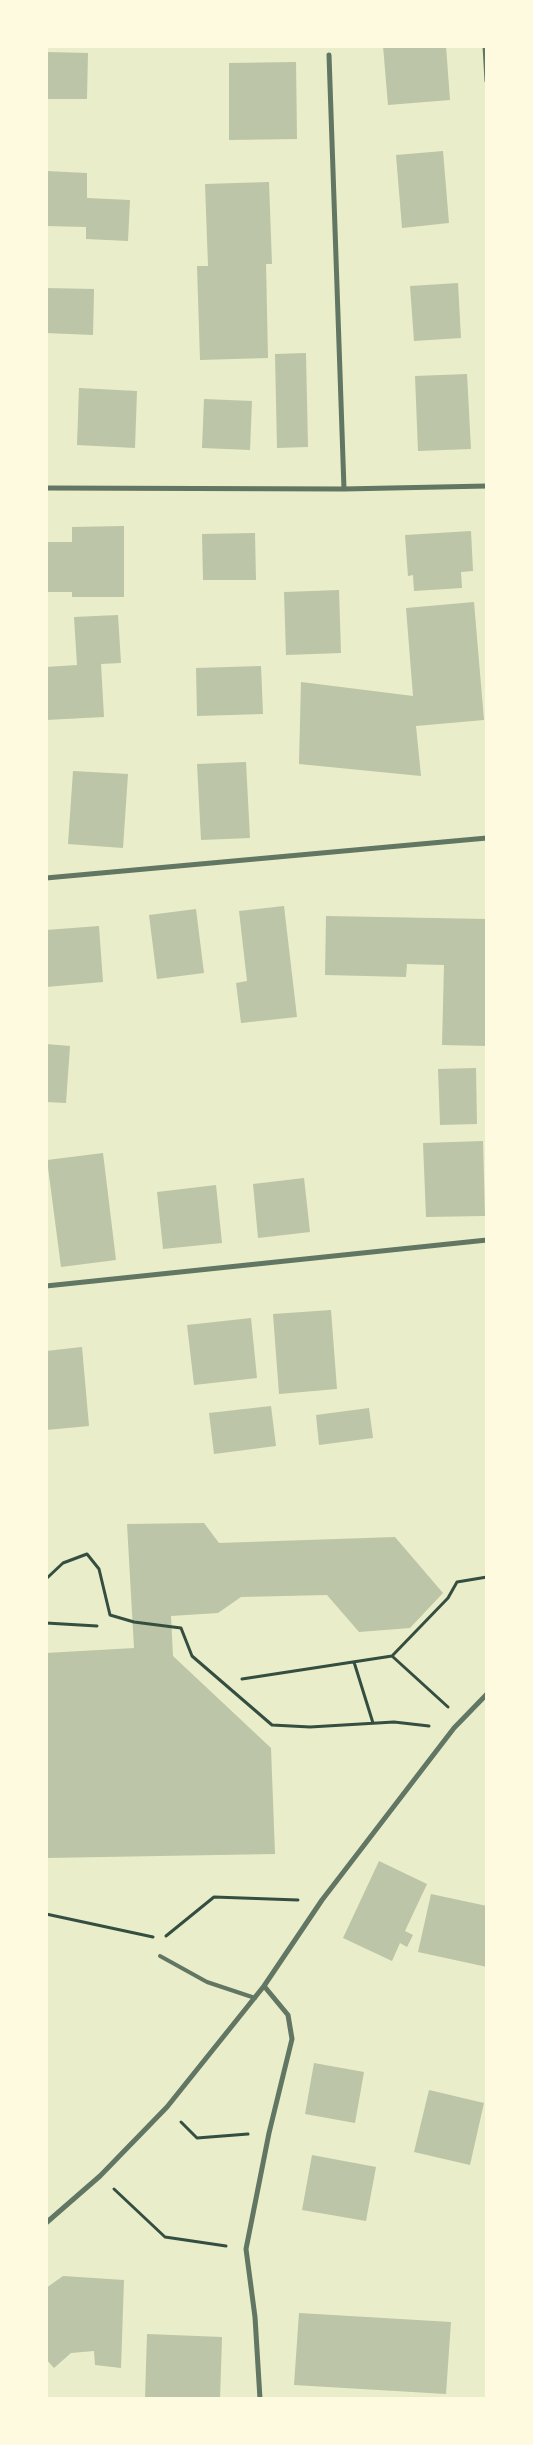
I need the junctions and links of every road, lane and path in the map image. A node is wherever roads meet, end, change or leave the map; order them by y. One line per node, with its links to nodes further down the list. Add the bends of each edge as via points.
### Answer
1 (485, 46): 3 (street)
2 (329, 55): 6 (street)
3 (487, 81)
4 (487, 486): 6 (street)
5 (46, 488): 6 (street)
6 (344, 489)
7 (487, 838): 8 (street)
8 (46, 878)
9 (487, 1240): 10 (street)
10 (46, 1286)
11 (487, 1577): 15 (path, via 457,1582 448,1598)
12 (46, 1579): 20 (path, via 63,1563 87,1554 99,1569 110,1615 134,1622 182,1628 192,1656 272,1724 310,1727)
13 (46, 1623): 14 (path)
14 (97, 1626)
15 (392, 1656): 16 (path); 19 (path)
16 (354, 1662): 17 (path); 20 (path)
17 (242, 1679)
18 (487, 1694): 19 (street)
19 (462, 1719): 21 (street)
20 (373, 1724): 21 (path, via 394,1722)
21 (454, 1728): 22 (street)
22 (322, 1900): 23 (path, via 214,1897 162,1939); 25 (street)
23 (46, 1914)
24 (160, 1956): 26 (lane, via 207,1982)
25 (264, 1986): 26 (street); 28 (street, via 288,2015 292,2039)
26 (255, 1998): 27 (street)
27 (167, 2107): 28 (path, via 197,2138); 29 (street)
28 (269, 2132): 31 (street)
29 (100, 2176): 30 (street); 31 (path, via 166,2237)
30 (46, 2223)
31 (246, 2249): 32 (street, via 255,2317)
32 (260, 2399)

